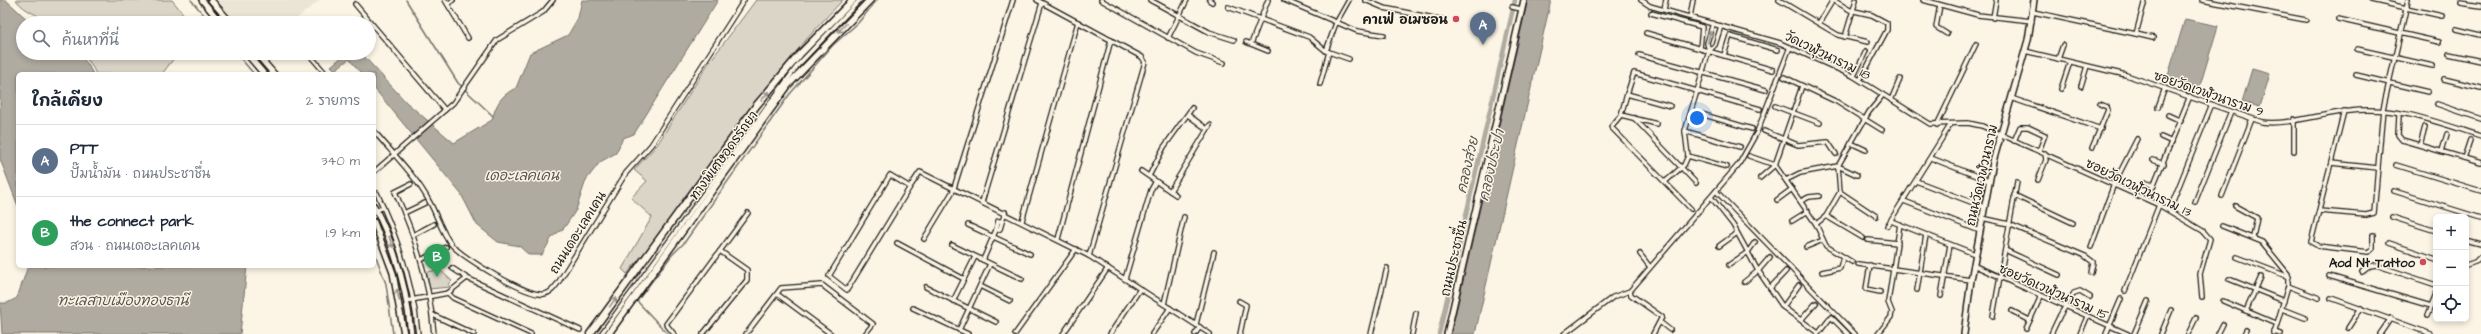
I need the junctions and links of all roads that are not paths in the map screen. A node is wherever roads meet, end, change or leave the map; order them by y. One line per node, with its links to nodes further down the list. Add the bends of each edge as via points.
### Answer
1 (202, 0): 48 (street)
2 (212, 0): 49 (street)
3 (445, 0): 37 (street)
4 (453, 0): 37 (street)
5 (553, 0): 142 (street, via 543,12 497,40 453,103)
6 (744, 0): 191 (street, ถนนเดอะเลคเคน, via 650,145 626,173 551,291 537,294 475,265 464,256 445,234 420,187)
7 (853, 0): 421 (highway, ทางพิเศษอุดรรัถยา, one-way to 7, via 756,106 800,54)
8 (860, 0): 422 (street, via 798,65)
9 (870, 0): 423 (highway, ทางพิเศษอุดรรัถยา, one-way to 423, via 788,85)
10 (1013, 0): 224 (street)
11 (1037, 0): 35 (street)
12 (1101, 0): 75 (street)
13 (1152, 0): 51 (street)
14 (1187, 0): 51 (street)
15 (1268, 0): 55 (street)
16 (1284, 0): 59 (street)
17 (1350, 0): 59 (street)
18 (1365, 0): 57 (street, via 1384,8)
19 (1524, 0): 42 (street, ถนนประชาชื่น)
20 (1641, 0): 44 (street, วัดเวฬุวนาราม 18)
21 (1666, 0): 44 (street)
22 (1693, 0): 53 (street)
23 (1780, 0): 63 (street)
24 (1833, 0): 45 (street); 63 (street)
25 (1856, 0): 45 (street)
26 (1923, 0): 38 (street)
27 (1996, 0): 54 (street)
28 (2034, 0): 46 (street, ถนนวัดเวฬุวนาราม)
29 (2145, 0): 70 (street)
30 (2202, 0): 33 (street)
31 (2371, 0): 43 (street)
32 (2408, 0): 43 (street)
33 (2220, 2): 58 (street)
34 (2461, 2): 39 (street)
35 (1042, 3): 61 (street); 240 (street)
36 (355, 4): 50 (street)
37 (448, 4): 74 (street)
38 (1940, 5): 54 (street); 69 (street, via 1936,27)
39 (2481, 6)
40 (1512, 7): 42 (street)
41 (1228, 8): 55 (street)
42 (1520, 9): 439 (street, ถนนประชาชื่น)
43 (2406, 9): 52 (street); 68 (street)
44 (1664, 10): 53 (street, วัดเวฬุวนาราม 18)
45 (1852, 11): 73 (street); 118 (street, via 1881,19 1888,26)
46 (2033, 12): 60 (street, ถนนวัดเวฬุวนาราม); 70 (street)
47 (1651, 13): 86 (street, via 1702,27)
48 (215, 16)
49 (225, 16)
50 (365, 16)
51 (1179, 16): 75 (street); 78 (street, via 1209,32)
52 (2442, 16)
53 (1690, 17): 62 (street, วัดเวฬุวนาราม 18)
54 (1993, 18): 60 (street)
55 (1260, 19): 82 (street); 93 (street, via 1309,37)
56 (2338, 19): 68 (street)
57 (1444, 20)
58 (2306, 20)
59 (1337, 21): 71 (street, via 1357,31); 93 (street)
60 (2032, 21): 92 (street, ถนนวัดเวฬุวนาราม)
61 (1078, 22): 77 (street); 263 (street)
62 (1713, 23): 64 (street, วัดเวฬุวนาราม 18); 90 (street, one-way to 62, via 1708,43)
63 (1819, 24): 73 (street)
64 (1721, 26): 85 (street, วัดเวฬุวนาราม 18); 90 (street, via 1715,45)
65 (376, 29): 142 (street)
66 (2456, 29): 72 (street)
67 (1646, 33): 86 (street)
68 (2401, 33): 81 (street); 97 (street)
69 (1947, 34)
70 (2136, 34): 76 (street)
71 (1384, 35)
72 (2481, 35)
73 (1845, 37): 80 (street)
74 (468, 38)
75 (1168, 38): 105 (street, via 1196,53)
76 (2153, 38)
77 (1111, 40): 285 (street); 309 (street, via 1142,57 1145,62)
78 (1234, 40)
79 (1246, 42): 82 (street)
80 (1868, 42)
81 (2439, 42)
82 (1251, 44): 88 (street)
83 (1976, 44): 163 (street)
84 (2063, 44): 99 (street)
85 (1790, 47): 114 (street, วัดเวฬุวนาราม 18); 227 (street, via 1750,146 1740,164)
86 (1700, 48): 90 (street)
87 (2357, 49): 97 (street)
88 (1268, 50)
89 (1778, 50): 96 (street, via 1730,36)
90 (1709, 51): 96 (street); 112 (street)
91 (1866, 51): 114 (street)
92 (2025, 51): 99 (street, ซอยวัดเวฬุวนาราม 9); 132 (street, ถนนวัดเวฬุวนาราม)
93 (1328, 52): 98 (street); 120 (street)
94 (2449, 54): 103 (street)
95 (1639, 55): 112 (street)
96 (1724, 55): 108 (street)
97 (2395, 58): 107 (street); 119 (street)
98 (1348, 59)
99 (2058, 59): 104 (street, ซอยวัดเวฬุวนาราม 9)
100 (252, 60): 109 (street)
101 (262, 60): 110 (street)
102 (314, 60): 111 (street)
103 (2481, 61)
104 (2070, 62): 106 (street, ซอยวัดเวฬุวนาราม 9); 126 (street)
105 (1224, 63)
106 (2087, 66): 122 (street); 123 (street, ซอยวัดเวฬุวนาราม 9)
107 (2433, 66)
108 (1773, 70)
109 (262, 72)
110 (272, 72)
111 (324, 72)
112 (1702, 72): 125 (street); 127 (street)
113 (2356, 75): 119 (street)
114 (1854, 76): 118 (street, วัดเวฬุวนาราม 18)
115 (1784, 77): 121 (street)
116 (1900, 79): 133 (street)
117 (2444, 79): 124 (street)
118 (1860, 80): 130 (street, วัดเวฬุวนาราม 18)
119 (2389, 82): 128 (street); 141 (street)
120 (1320, 84)
121 (1802, 86): 147 (street); 157 (street, via 1837,102)
122 (2081, 86)
123 (2165, 88): 131 (street, ซอยวัดเวฬุวนาราม 9); 139 (street)
124 (2481, 88)
125 (1766, 90)
126 (2061, 90)
127 (1697, 91): 129 (street, via 1634,73); 143 (street); 145 (street)
128 (2428, 92)
129 (1627, 94): 137 (street); 150 (street)
130 (1883, 95): 133 (street, วัดเวฬุวนาราม 18); 157 (street)
131 (2190, 96): 135 (street, ซอยวัดเวฬุวนาราม 9); 158 (street)
132 (2011, 98): 165 (street); 172 (street, ถนนวัดเวฬุวนาราม)
133 (1891, 100): 163 (street, วัดเวฬุวนาราม 18, via 1930,124)
134 (2100, 104): 165 (street, via 2108,110)
135 (2212, 104): 146 (street, ซอยวัดเวฬุวนาราม 9); 245 (street)
136 (2437, 104): 154 (street)
137 (1670, 106)
138 (1775, 106): 147 (street)
139 (2158, 106)
140 (1192, 108): 148 (street)
141 (2382, 109): 144 (street, ซอยวัดเวฬุวนาราม 9); 174 (street, ซอยวัดเวฬุวนาราม 9, via 2428,118); 205 (street)
142 (445, 110): 191 (street)
143 (1760, 110)
144 (2344, 111): 156 (street, ซอยวัดเวฬุวนาราม 9); 197 (street)
145 (1691, 112): 167 (street); 169 (street)
146 (2232, 112): 155 (street, ซอยวัดเวฬุวนาราม 9); 242 (street)
147 (1792, 113): 159 (street); 175 (street)
148 (1188, 114): 166 (street); 208 (street, via 1164,147)
149 (2481, 114): 154 (street)
150 (1621, 115): 153 (street); 216 (street, via 1611,127)
151 (2168, 115): 158 (street)
152 (2399, 115): 182 (street, via 2399,138)
153 (1634, 118): 160 (street); 204 (street)
154 (2480, 118)
155 (2252, 119): 156 (street, ซอยวัดเวฬุวนาราม 9, via 2270,123); 236 (street)
156 (2294, 119): 187 (street)
157 (1864, 120): 168 (street); 181 (street)
158 (2181, 121): 180 (street)
159 (1820, 123)
160 (1657, 124)
161 (1951, 124): 163 (street, วัดเวฬุวนาราม 18); 172 (street, วัดเวฬุวนาราม 18, via 1974,123); 194 (street)
162 (1210, 125): 166 (street)
163 (1937, 125)
164 (2425, 127): 182 (street)
165 (2101, 128): 184 (street)
166 (1207, 129): 226 (street)
167 (1752, 129)
168 (1882, 130)
169 (1685, 131): 183 (street); 192 (street)
170 (1764, 131): 175 (street)
171 (376, 133): 191 (street, ถนนเดอะเลคเคน)
172 (2001, 133): 179 (street, ซอยวัดเวฬุวนาราม 13); 215 (street, ถนนวัดเวฬุวนาราม)
173 (2447, 134): 188 (street)
174 (2481, 136)
175 (1783, 138): 190 (street, via 1798,145 1828,142); 200 (street)
176 (2161, 138): 180 (street)
177 (2137, 139): 221 (street)
178 (2470, 140): 195 (street)
179 (2014, 141): 186 (street, ซอยวัดเวฬุวนาราม 13); 186 (street, via 2020,127 2028,127 2045,135)
180 (2172, 142): 199 (street)
181 (1851, 143): 185 (street); 202 (street)
182 (2420, 145): 188 (street)
183 (1740, 147)
184 (2092, 148)
185 (1866, 150)
186 (2039, 150): 189 (street, ซอยวัดเวฬุวนาราม 13)
187 (2294, 151)
188 (2442, 151): 195 (street)
189 (2045, 153): 212 (street, via 2045,163); 221 (street, ซอยวัดเวฬุวนาราม 13)
190 (1836, 154)
191 (394, 155): 206 (street)
192 (1688, 156): 203 (street); 204 (street)
193 (1749, 156): 200 (street)
194 (1931, 158): 214 (street); 215 (street)
195 (2464, 158): 198 (street)
196 (2153, 160): 199 (street)
197 (2331, 163): 205 (street); 253 (street)
198 (2481, 163)
199 (2164, 164): 222 (street)
200 (1775, 165): 210 (street); 211 (street)
201 (2396, 165): 229 (street)
202 (1838, 166): 209 (street); 211 (street, via 1800,173); 230 (street)
203 (1727, 167)
204 (1681, 168): 216 (street); 218 (street)
205 (2378, 168): 253 (street, via 2374,213 2366,215)
206 (376, 170)
207 (1141, 171): 208 (street)
208 (1149, 176): 213 (street)
209 (1857, 176)
210 (1760, 178)
211 (1786, 180): 225 (street)
212 (2038, 180)
213 (1156, 181): 226 (street); 345 (street, via 1151,190)
214 (1916, 181): 239 (street); 248 (street)
215 (1989, 181): 248 (street, ถนนวัดเวฬุวนาราม)
216 (1665, 182): 250 (street)
217 (2017, 182): 233 (street)
218 (1696, 183)
219 (2146, 183): 222 (street)
220 (412, 184): 255 (street, via 395,192)
221 (2114, 184): 244 (street, ซอยวัดเวฬุวนาราม 13); 299 (street)
222 (2154, 186): 235 (street)
223 (910, 187): 223 (street, via 855,277 847,290 829,276 890,174); 224 (street, via 920,172)
224 (953, 188): 240 (street); 284 (street)
225 (1792, 189): 238 (street); 241 (street)
226 (1170, 191): 232 (street)
227 (1716, 191): 237 (street); 444 (street)
228 (2394, 191): 262 (street)
229 (2481, 191)
230 (1840, 192): 257 (street); 258 (street)
231 (377, 193): 247 (street)
232 (1176, 195)
233 (2014, 195): 266 (street); 270 (street)
234 (1819, 196): 241 (street, via 1809,197)
235 (2150, 196)
236 (2222, 196)
237 (1711, 197): 277 (street); 324 (street)
238 (1777, 200)
239 (1904, 201): 265 (street); 276 (street)
240 (982, 202): 254 (street)
241 (1801, 202): 252 (street)
242 (2195, 202)
243 (425, 203): 255 (street)
244 (2159, 205): 358 (street); 366 (street, ซอยวัดเวฬุวนาราม 13, via 2203,231 2210,239 2200,274)
245 (2170, 206)
246 (2235, 206): 282 (street, via 2257,218)
247 (383, 207): 249 (street); 369 (street, via 405,264)
248 (1984, 207): 261 (street, ถนนวัดเวฬุวนาราม)
249 (376, 209)
250 (1691, 209)
251 (376, 211): 372 (street, one-way to 372, via 395,253)
252 (1808, 211): 264 (street); 268 (street)
253 (2318, 211): 280 (street, via 2311,238 2313,245 2368,252 2373,248)
254 (1005, 212): 263 (street); 281 (street, via 1001,221 998,221)
255 (404, 213): 278 (street)
256 (748, 213): 302 (street)
257 (1826, 216): 268 (street); 283 (street)
258 (1876, 216)
259 (1184, 217): 380 (street)
260 (2392, 217): 275 (street)
261 (1982, 218): 270 (street); 276 (street, ถนนวัดเวฬุวนาราม)
262 (2481, 218)
263 (1022, 221): 285 (street)
264 (1792, 221)
265 (1891, 221): 269 (street); 272 (street)
266 (2072, 223)
267 (434, 224): 278 (street)
268 (1816, 224): 286 (street)
269 (1900, 224): 279 (street); 291 (street)
270 (2009, 224): 301 (street); 334 (street, via 2085,256 2092,262)
271 (968, 225): 281 (street)
272 (1887, 226)
273 (2222, 226): 282 (street)
274 (376, 227): 415 (street, one-way to 274, via 393,273)
275 (2433, 230)
276 (1980, 231): 307 (street, ถนนวัดเวฬุวนาราม)
277 (1738, 233): 296 (street); 304 (street)
278 (413, 235): 315 (street)
279 (1926, 235): 295 (street); 333 (street)
280 (2373, 235)
281 (993, 236): 305 (street); 316 (street)
282 (2253, 237): 339 (street, via 2262,242)
283 (1863, 238)
284 (924, 239)
285 (1058, 239): 300 (street)
286 (1823, 240): 298 (street); 312 (street, via 1826,246)
287 (1868, 240): 291 (street)
288 (2469, 241): 293 (street)
289 (897, 242): 343 (street)
290 (1755, 242): 304 (street)
291 (1898, 243): 328 (street)
292 (2388, 244): 314 (street)
293 (2481, 244)
294 (952, 245): 308 (street)
295 (1950, 245): 307 (street); 336 (street)
296 (1719, 246)
297 (446, 247): 315 (street)
298 (1806, 247)
299 (2091, 247)
300 (1076, 249): 309 (street); 430 (street)
301 (2005, 250): 335 (street); 341 (street)
302 (720, 251): 424 (street, via 666,324); 425 (street, via 748,270 747,280)
303 (1214, 252): 406 (street)
304 (1748, 252): 321 (street); 329 (street)
305 (1030, 254)
306 (1640, 254): 324 (street)
307 (1975, 254): 323 (street, ถนนวัดเวฬุวนาราม)
308 (975, 256): 316 (street); 343 (street)
309 (1089, 256): 326 (street)
310 (2481, 256): 320 (street)
311 (1770, 257): 329 (street)
312 (1843, 257): 317 (street); 331 (street, via 1840,268)
313 (2237, 257): 339 (street)
314 (2433, 258)
315 (421, 260): 362 (street)
316 (983, 260): 318 (street)
317 (1852, 262)
318 (990, 264): 344 (street); 350 (street)
319 (1858, 264): 322 (street)
320 (2469, 264)
321 (1729, 265)
322 (1870, 265): 328 (street); 359 (street, via 1866,288)
323 (1973, 266): 341 (street, ซอยวัดเวฬุวนาราม 15); 346 (street, ถนนวัดเวฬุวนาราม)
324 (1650, 267): 357 (street)
325 (452, 268): 340 (street)
326 (1108, 268): 345 (street); 431 (street)
327 (1387, 268): 437 (street)
328 (1894, 268): 333 (street); 445 (street, via 1888,302 1891,317)
329 (1758, 271): 347 (street); 353 (street)
330 (1786, 272): 353 (street)
331 (1822, 272)
332 (2362, 272): 348 (street, via 2376,265)
333 (1919, 273): 336 (street); 355 (street)
334 (2091, 273)
335 (2059, 275)
336 (1944, 276): 346 (street); 363 (street)
337 (2329, 276): 381 (street)
338 (2261, 277): 356 (street)
339 (2289, 277): 351 (street)
340 (467, 278): 360 (street); 410 (street)
341 (2001, 278): 364 (street, ซอยวัดเวฬุวนาราม 15); 394 (street)
342 (2229, 278): 356 (street)
343 (964, 279): 373 (street)
344 (1022, 279)
345 (1125, 279): 354 (street)
346 (1971, 280): 446 (street, ถนนวัดเวฬุวนาราม)
347 (1744, 282)
348 (2433, 284)
349 (1799, 285): 382 (street)
350 (980, 286): 371 (street); 387 (street)
351 (2288, 286): 367 (street); 377 (street)
352 (926, 287): 373 (street)
353 (1770, 288): 382 (street)
354 (1140, 289): 380 (street); 432 (street)
355 (1917, 290)
356 (2256, 290): 377 (street); 390 (street)
357 (1630, 291): 403 (street, via 1631,295 1662,317); 440 (street, via 1613,297)
358 (2125, 291)
359 (1880, 292)
360 (448, 293): 362 (street); 420 (street, via 453,298)
361 (777, 294): 426 (street); 427 (street); 428 (street, via 781,288 822,285 873,324)
362 (430, 295): 369 (street); 393 (street)
363 (1941, 296)
364 (2041, 296): 383 (street, ซอยวัดเวฬุวนาราม 15); 401 (street)
365 (2090, 297): 383 (street, via 2076,291)
366 (2202, 297)
367 (2319, 298)
368 (2331, 298): 386 (street)
369 (413, 299): 372 (street); 417 (street)
370 (2121, 299): 407 (street)
371 (1010, 300)
372 (406, 301): 416 (street)
373 (953, 301): 387 (street)
374 (1240, 301): 436 (street, via 1246,305)
375 (2148, 301): 451 (street)
376 (2223, 301): 390 (street)
377 (2284, 301): 388 (street)
378 (2433, 301): 381 (street)
379 (1816, 303): 400 (street)
380 (1164, 304): 385 (street)
381 (2431, 306): 395 (street)
382 (1783, 307): 400 (street)
383 (2064, 307): 396 (street, ซอยวัดเวฬุวนาราม 15); 447 (street)
384 (913, 308): 411 (street)
385 (1170, 308): 406 (street); 433 (street)
386 (2361, 308): 399 (street); 408 (street)
387 (969, 309): 402 (street); 411 (street)
388 (2282, 309): 398 (street); 405 (street)
389 (2171, 310): 452 (street)
390 (2246, 311): 405 (street)
391 (2012, 312): 401 (street)
392 (1416, 313): 438 (street)
393 (433, 315): 418 (street); 419 (street)
394 (1993, 316)
395 (2427, 316)
396 (2088, 317): 407 (street, ซอยวัดเวฬุวนาราม 15); 448 (street)
397 (2196, 318): 453 (street)
398 (2305, 318)
399 (2391, 318): 457 (street); 458 (street)
400 (1802, 320): 442 (street)
401 (2029, 320): 409 (street)
402 (996, 322)
403 (1661, 323): 412 (street); 441 (street)
404 (2223, 324): 454 (street)
405 (2277, 324): 414 (street)
406 (1198, 326): 434 (street); 435 (street)
407 (2108, 326): 449 (street); 450 (street, ซอยวัดเวฬุวนาราม 15)
408 (2348, 328)
409 (2026, 329)
410 (580, 330)
411 (959, 330): 429 (street)
412 (1670, 330)
413 (2246, 330): 455 (street)
414 (2274, 333): 456 (street)
415 (404, 334)
416 (411, 334)
417 (418, 334)
418 (434, 334)
419 (474, 334)
420 (531, 334)
421 (590, 334)
422 (600, 334)
423 (608, 334)
424 (674, 334)
425 (703, 334)
426 (746, 334)
427 (831, 334)
428 (865, 334)
429 (968, 334)
430 (1015, 334)
431 (1063, 334)
432 (1110, 334)
433 (1152, 334)
434 (1195, 334)
435 (1210, 334)
436 (1240, 334)
437 (1371, 334)
438 (1412, 334)
439 (1448, 334)
440 (1564, 334)
441 (1653, 334)
442 (1818, 334): 443 (street, via 1831,317)
443 (1848, 334)
444 (1855, 334)
445 (1878, 334)
446 (1964, 334)
447 (2051, 334)
448 (2080, 334)
449 (2106, 334)
450 (2128, 334)
451 (2134, 334)
452 (2161, 334)
453 (2188, 334)
454 (2218, 334)
455 (2244, 334)
456 (2280, 334)
457 (2380, 334)
458 (2431, 334)

